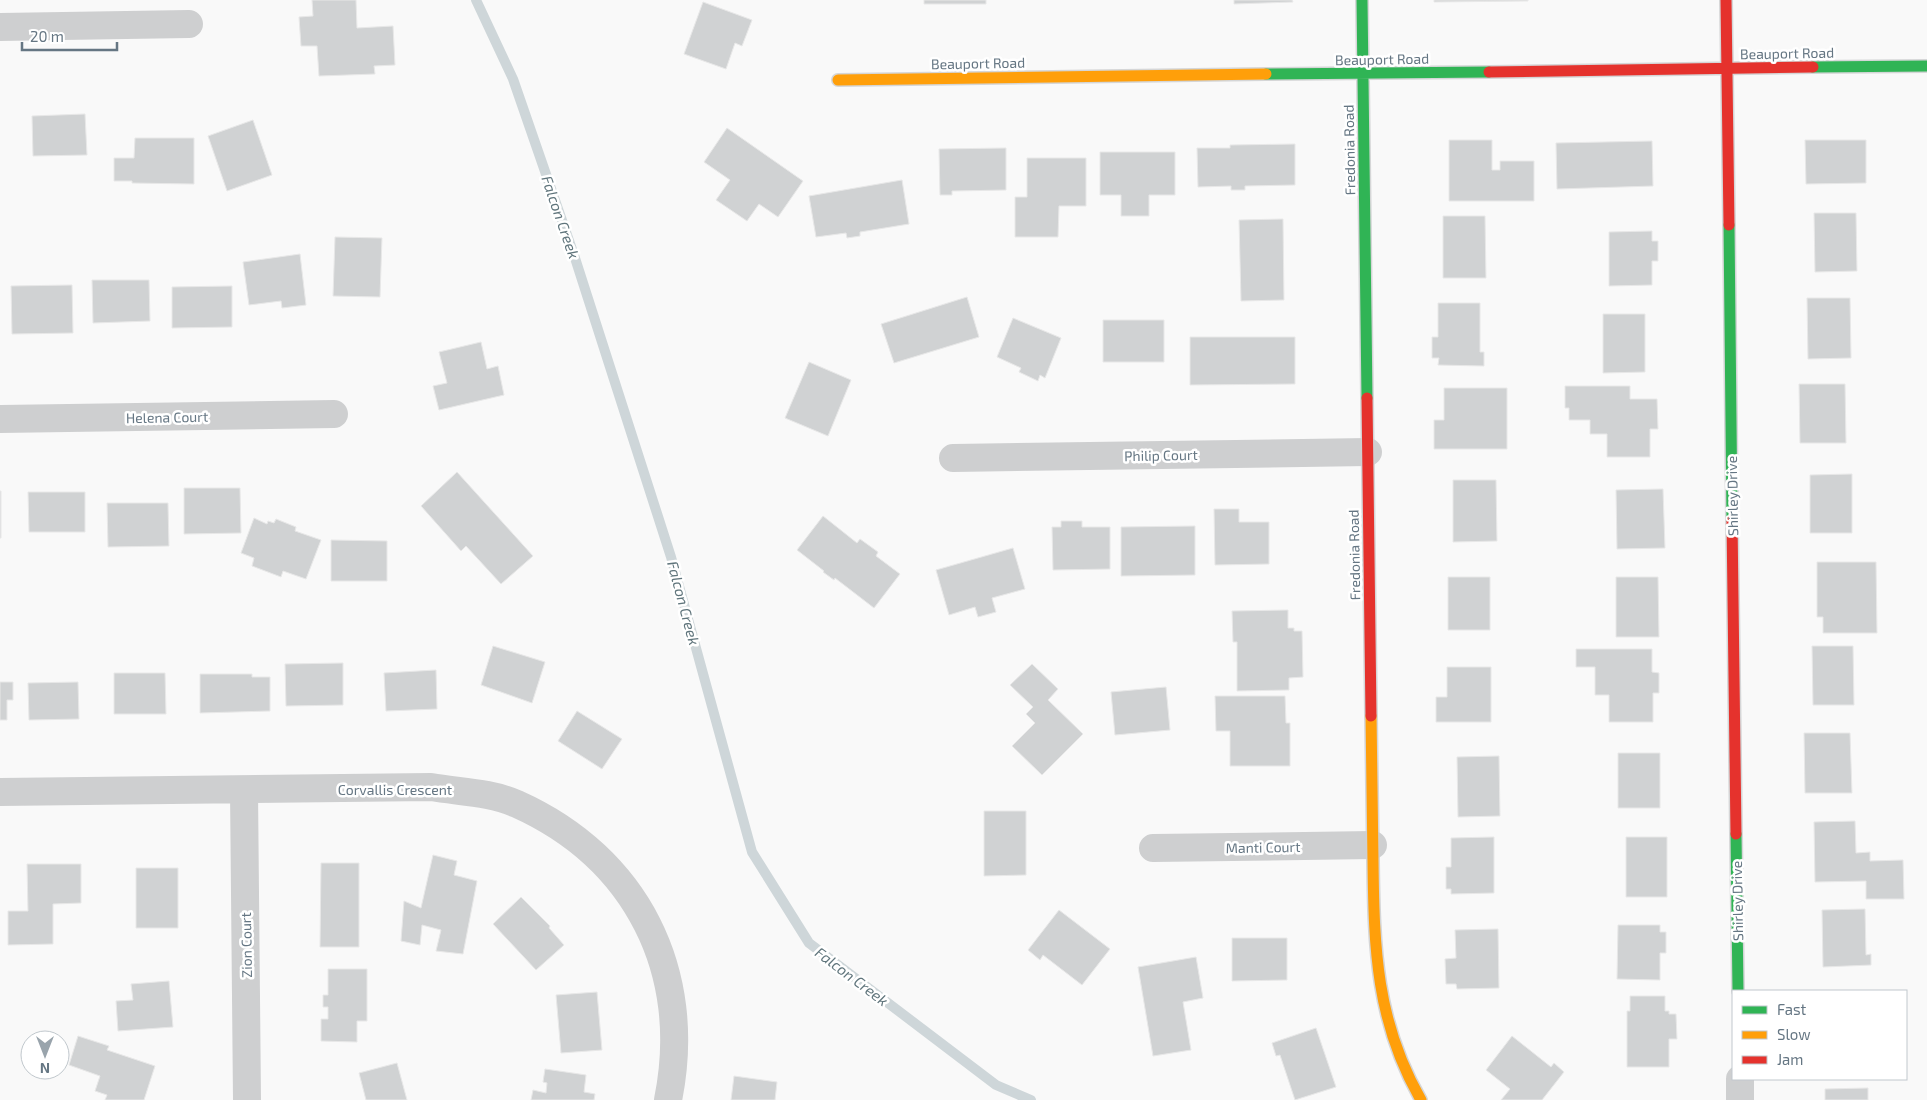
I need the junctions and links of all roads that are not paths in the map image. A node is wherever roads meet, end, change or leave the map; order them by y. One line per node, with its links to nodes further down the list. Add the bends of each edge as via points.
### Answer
1 (1362, 0): 7 (street, Fredonia Road)
2 (1726, 0): 6 (street, Shirley Drive)
3 (190, 24): 4 (street)
4 (0, 27)
5 (1927, 66): 6 (street, Beauport Road)
6 (1726, 68): 7 (street, Beauport Road); 17 (street, Shirley Drive)
7 (1363, 75): 8 (street, Beauport Road); 11 (street, Fredonia Road)
8 (838, 80)
9 (334, 414): 10 (street, Helena Court)
10 (0, 419)
11 (1368, 452): 12 (street, Philip Court); 15 (street, Fredonia Road)
12 (953, 458)
13 (244, 790): 14 (street, Corvallis Crescent); 19 (street, Zion Court); 20 (street, Corvallis Crescent, via 431,787 460,790 517,804 580,841 601,860 638,906 662,958 676,1030)
14 (0, 792)
15 (1373, 845): 16 (street, Manti Court); 21 (street, Fredonia Road, via 1374,938 1380,996 1397,1053)
16 (1153, 848)
17 (1738, 990)
18 (1740, 1080): 22 (street)
19 (247, 1100)
20 (668, 1100)
21 (1422, 1100)
22 (1740, 1100)

